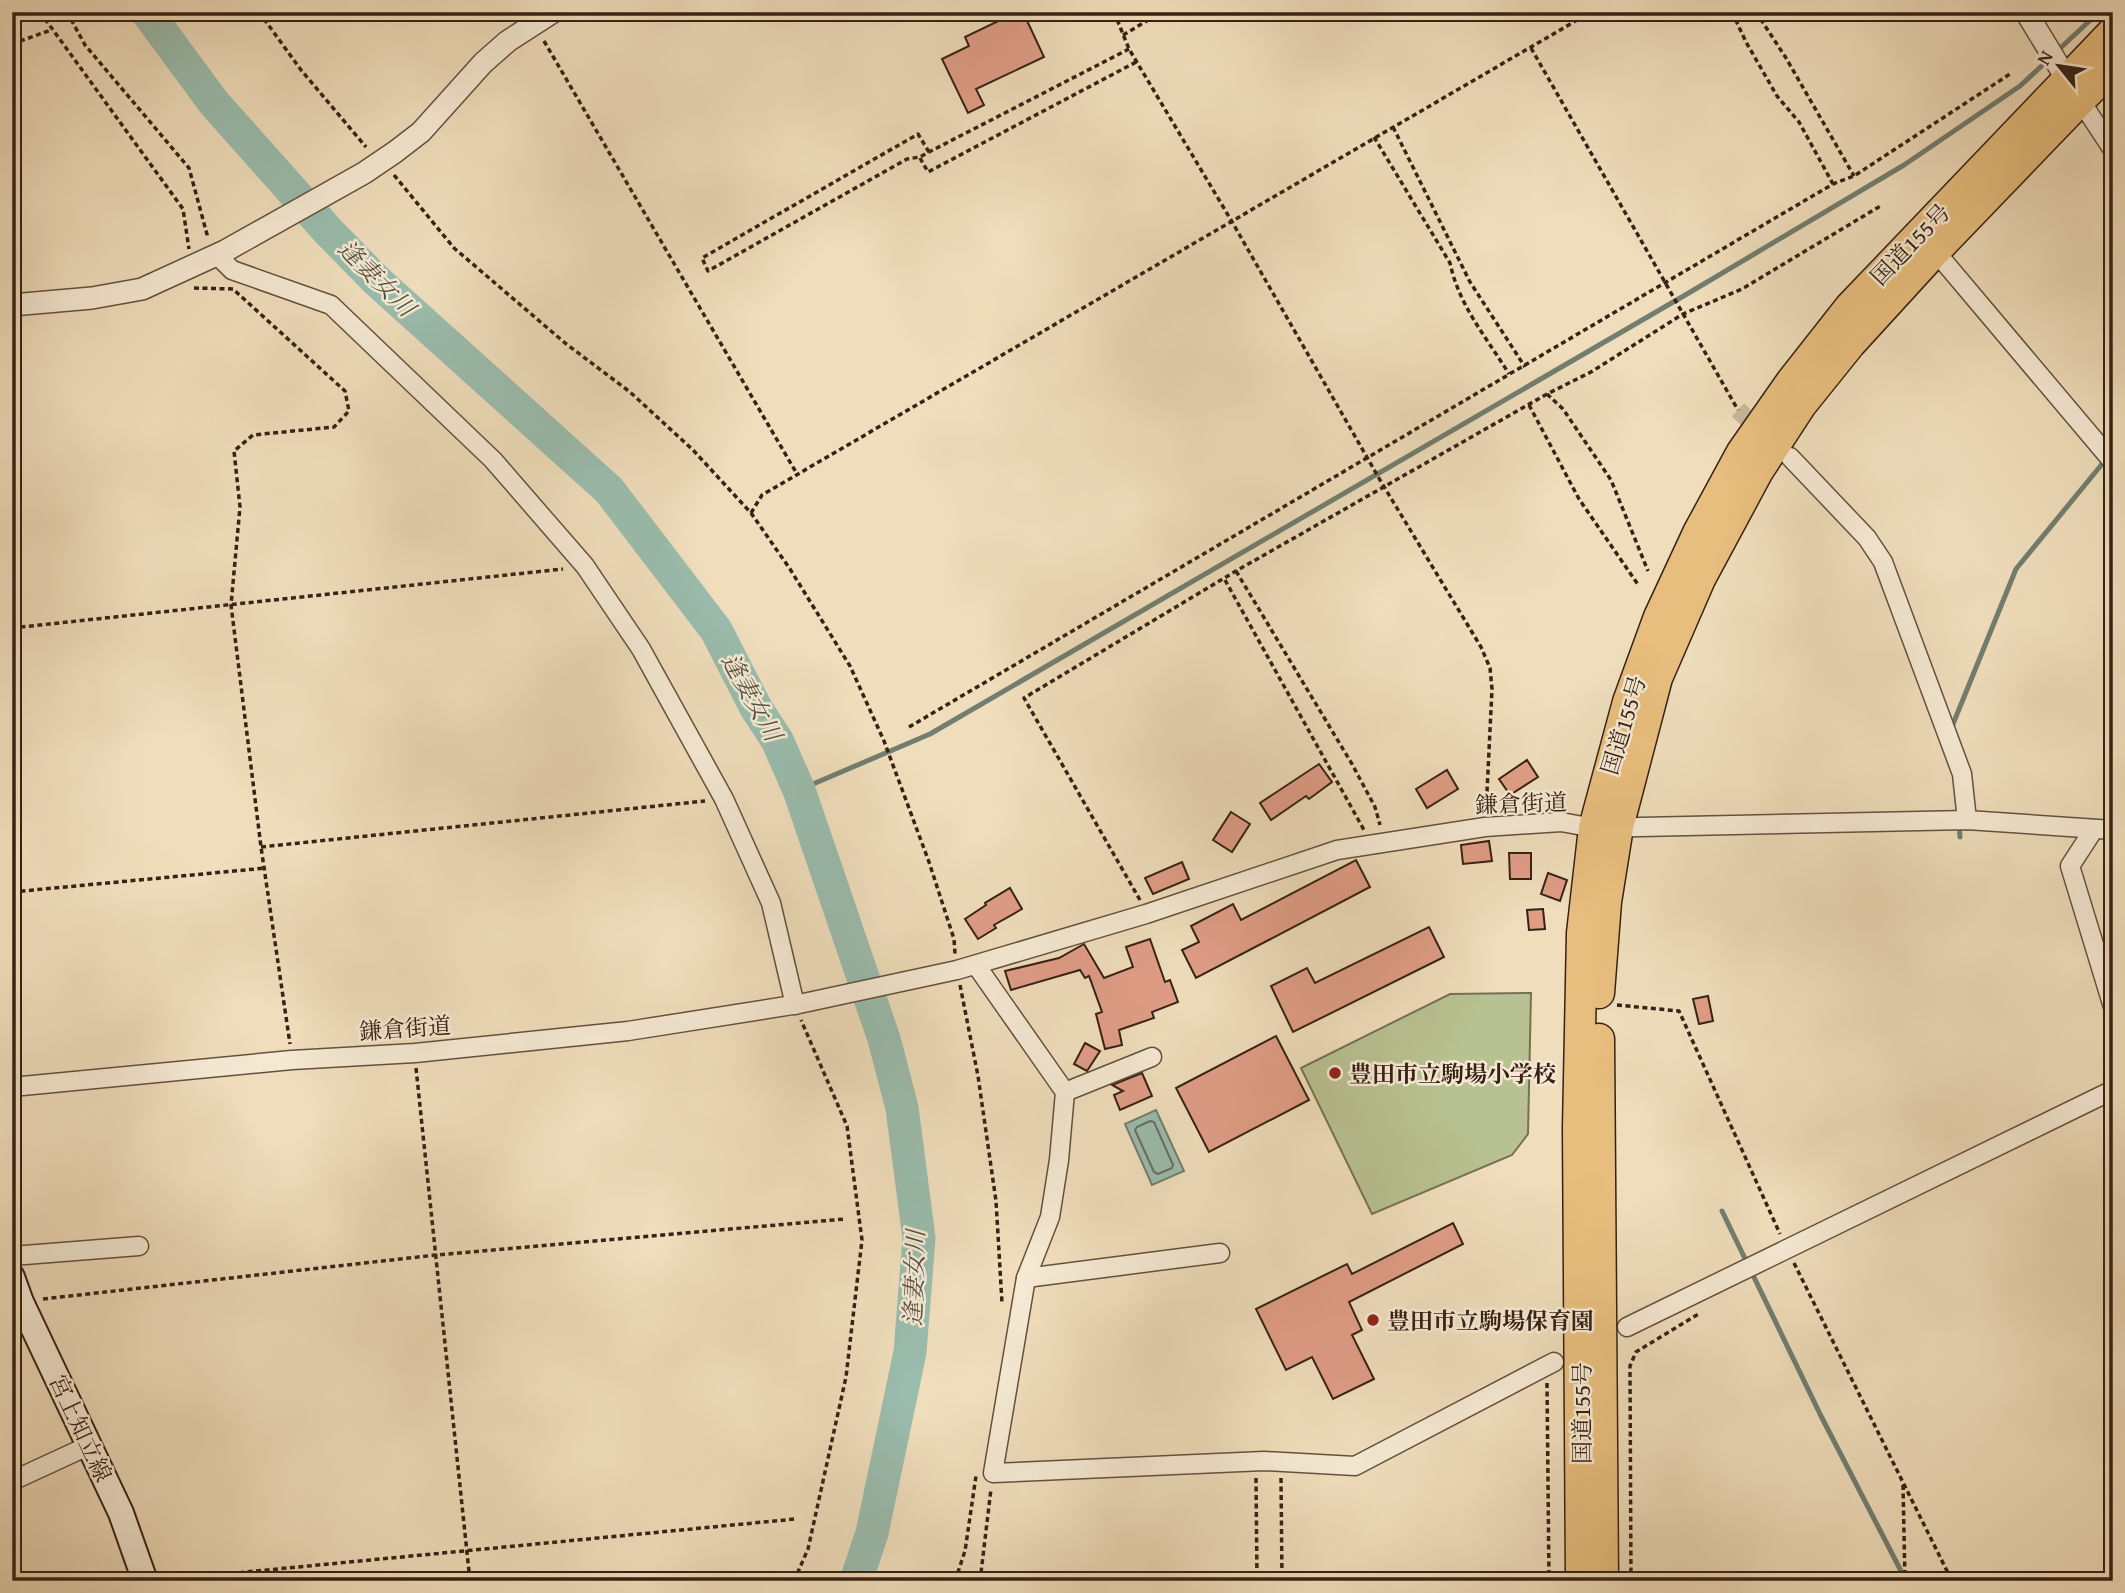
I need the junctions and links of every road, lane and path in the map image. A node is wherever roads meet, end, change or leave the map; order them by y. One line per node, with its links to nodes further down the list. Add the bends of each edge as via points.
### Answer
1 (40, 12): 14 (path)
2 (68, 12): 36 (path, via 85,45 189,168 211,249)
3 (259, 12): 29 (path, via 301,70)
4 (553, 12): 13 (street)
5 (1114, 12): 12 (path)
6 (1130, 12): 12 (path)
7 (1162, 12): 16 (path)
8 (1591, 12): 18 (path)
9 (1732, 12): 31 (path)
10 (1756, 12): 30 (path)
11 (2026, 12): 23 (street)
12 (1118, 19): 16 (path)
13 (534, 23): 29 (street, via 483,63 421,132); 49 (path)
14 (51, 30): 17 (path); 34 (path, via 183,209)
15 (2113, 32): 23 (highway, 国道155号)
16 (1123, 35): 19 (path)
17 (12, 44)
18 (1531, 48): 24 (path); 37 (path)
19 (1129, 49): 20 (path); 27 (path)
20 (1138, 61): 28 (path, via 928,172); 33 (path)
21 (2113, 66): 23 (highway, 国道155号)
22 (2010, 74): 30 (path)
23 (2074, 90): 26 (street); 35 (highway, 国道155号); 63 (highway, 国道155号, via 1850,307 1742,452 1659,617 1628,702)
24 (1393, 127): 25 (path); 41 (path, via 1470,282)
25 (1374, 137): 33 (path); 42 (path, via 1450,264 1466,309)
26 (2113, 150)
27 (929, 152): 28 (path); 28 (path, via 918,134 702,258 708,271 907,159)
28 (920, 157)
29 (382, 161): 36 (street); 51 (path, via 453,248 630,392 693,450)
30 (1854, 176): 31 (path)
31 (1833, 184): 37 (path)
32 (1882, 205): 40 (path, via 1742,289)
33 (1231, 220): 47 (path); 49 (path)
34 (189, 251)
35 (1935, 251): 48 (street); 63 (highway, 国道155号, via 1850,344 1801,405 1758,471 1700,579 1657,678)
36 (221, 253): 39 (street, via 142,289); 52 (street, via 232,270 331,305 493,460)
37 (1667, 283): 40 (path); 41 (path)
38 (185, 287): 57 (path, via 233,289 345,391 349,411 334,427 253,435 234,451 240,508)
39 (12, 305)
40 (1683, 314): 43 (path); 45 (path)
41 (1525, 367): 42 (path)
42 (1509, 375): 47 (path)
43 (1547, 394): 44 (path); 54 (path, via 1611,480)
44 (1529, 405): 50 (path); 56 (path, via 1579,499)
45 (1738, 410)
46 (1790, 457): 61 (street, via 1867,538 1883,562 1962,774)
47 (1367, 458): 50 (path); 59 (path)
48 (2113, 462)
49 (797, 474): 51 (path, via 762,495)
50 (1385, 486): 53 (path); 62 (path, via 1490,668)
51 (751, 513): 72 (path, via 850,666 884,741 954,939)
52 (585, 566): 57 (path); 60 (street, via 641,649)
53 (1236, 571): 55 (path); 66 (path, via 1375,807)
54 (1648, 571)
55 (1224, 579): 66 (path); 70 (path, via 1024,698)
56 (1639, 586)
57 (231, 605): 58 (path); 67 (path)
58 (12, 628)
59 (909, 727)
60 (724, 799): 67 (path); 74 (street, via 771,903)
61 (1967, 820): 63 (street, 鎌倉街道); 64 (street, 鎌倉街道)
62 (1485, 827): 63 (street, 鎌倉街道, via 1562,822); 66 (street, 鎌倉街道)
63 (1606, 827): 73 (highway, 国道155号); 111 (highway, 国道155号, via 1582,933 1578,1128)
64 (2094, 829): 65 (street, 鎌倉街道); 75 (street, via 2070,866)
65 (2113, 830)
66 (1376, 845): 70 (street, 鎌倉街道, via 1337,850)
67 (261, 847): 68 (path)
68 (266, 868): 69 (path); 78 (path)
69 (12, 892)
70 (1146, 914): 71 (street, 鎌倉街道)
71 (976, 965): 72 (street, 鎌倉街道); 81 (street)
72 (954, 971): 74 (street, 鎌倉街道); 91 (path, via 978,1076 996,1201)
73 (1598, 1003): 84 (path, via 1679,1012); 112 (highway, 国道155号)
74 (797, 1005): 76 (street, 鎌倉街道, via 628,1031); 105 (path, via 847,1126 862,1240 846,1377 808,1549)
75 (2113, 1007)
76 (415, 1052): 78 (street, 鎌倉街道); 86 (path)
77 (1152, 1057): 81 (street)
78 (292, 1060): 79 (street, 鎌倉街道)
79 (12, 1087)
80 (2113, 1090): 84 (street)
81 (1065, 1092): 89 (street, via 1050,1217)
82 (845, 1219): 86 (path)
83 (139, 1246): 87 (street)
84 (1787, 1249): 93 (street); 99 (path)
85 (1220, 1253): 89 (street)
86 (436, 1255): 90 (path); 101 (path)
87 (12, 1256)
88 (12, 1277): 90 (main road, 宮上知立線)
89 (1026, 1278): 97 (street)
90 (17, 1302): 95 (main road, 宮上知立線)
91 (1003, 1304)
92 (1703, 1311): 113 (path, via 1636,1352 1630,1366)
93 (1627, 1327)
94 (1550, 1364): 96 (street, via 1354,1466); 110 (path)
95 (90, 1445): 98 (street); 102 (main road, 宮上知立線)
96 (1269, 1462): 97 (street); 108 (path); 109 (path)
97 (985, 1470): 106 (path); 107 (path)
98 (12, 1481)
99 (1903, 1482): 114 (path); 115 (path)
100 (795, 1519): 101 (path)
101 (467, 1549): 103 (path); 104 (path)
102 (145, 1581)
103 (159, 1581)
104 (470, 1581)
105 (794, 1581)
106 (955, 1581)
107 (980, 1581)
108 (1257, 1581)
109 (1282, 1581)
110 (1549, 1581)
111 (1581, 1581)
112 (1603, 1581)
113 (1631, 1581)
114 (1905, 1581)
115 (1952, 1581)

